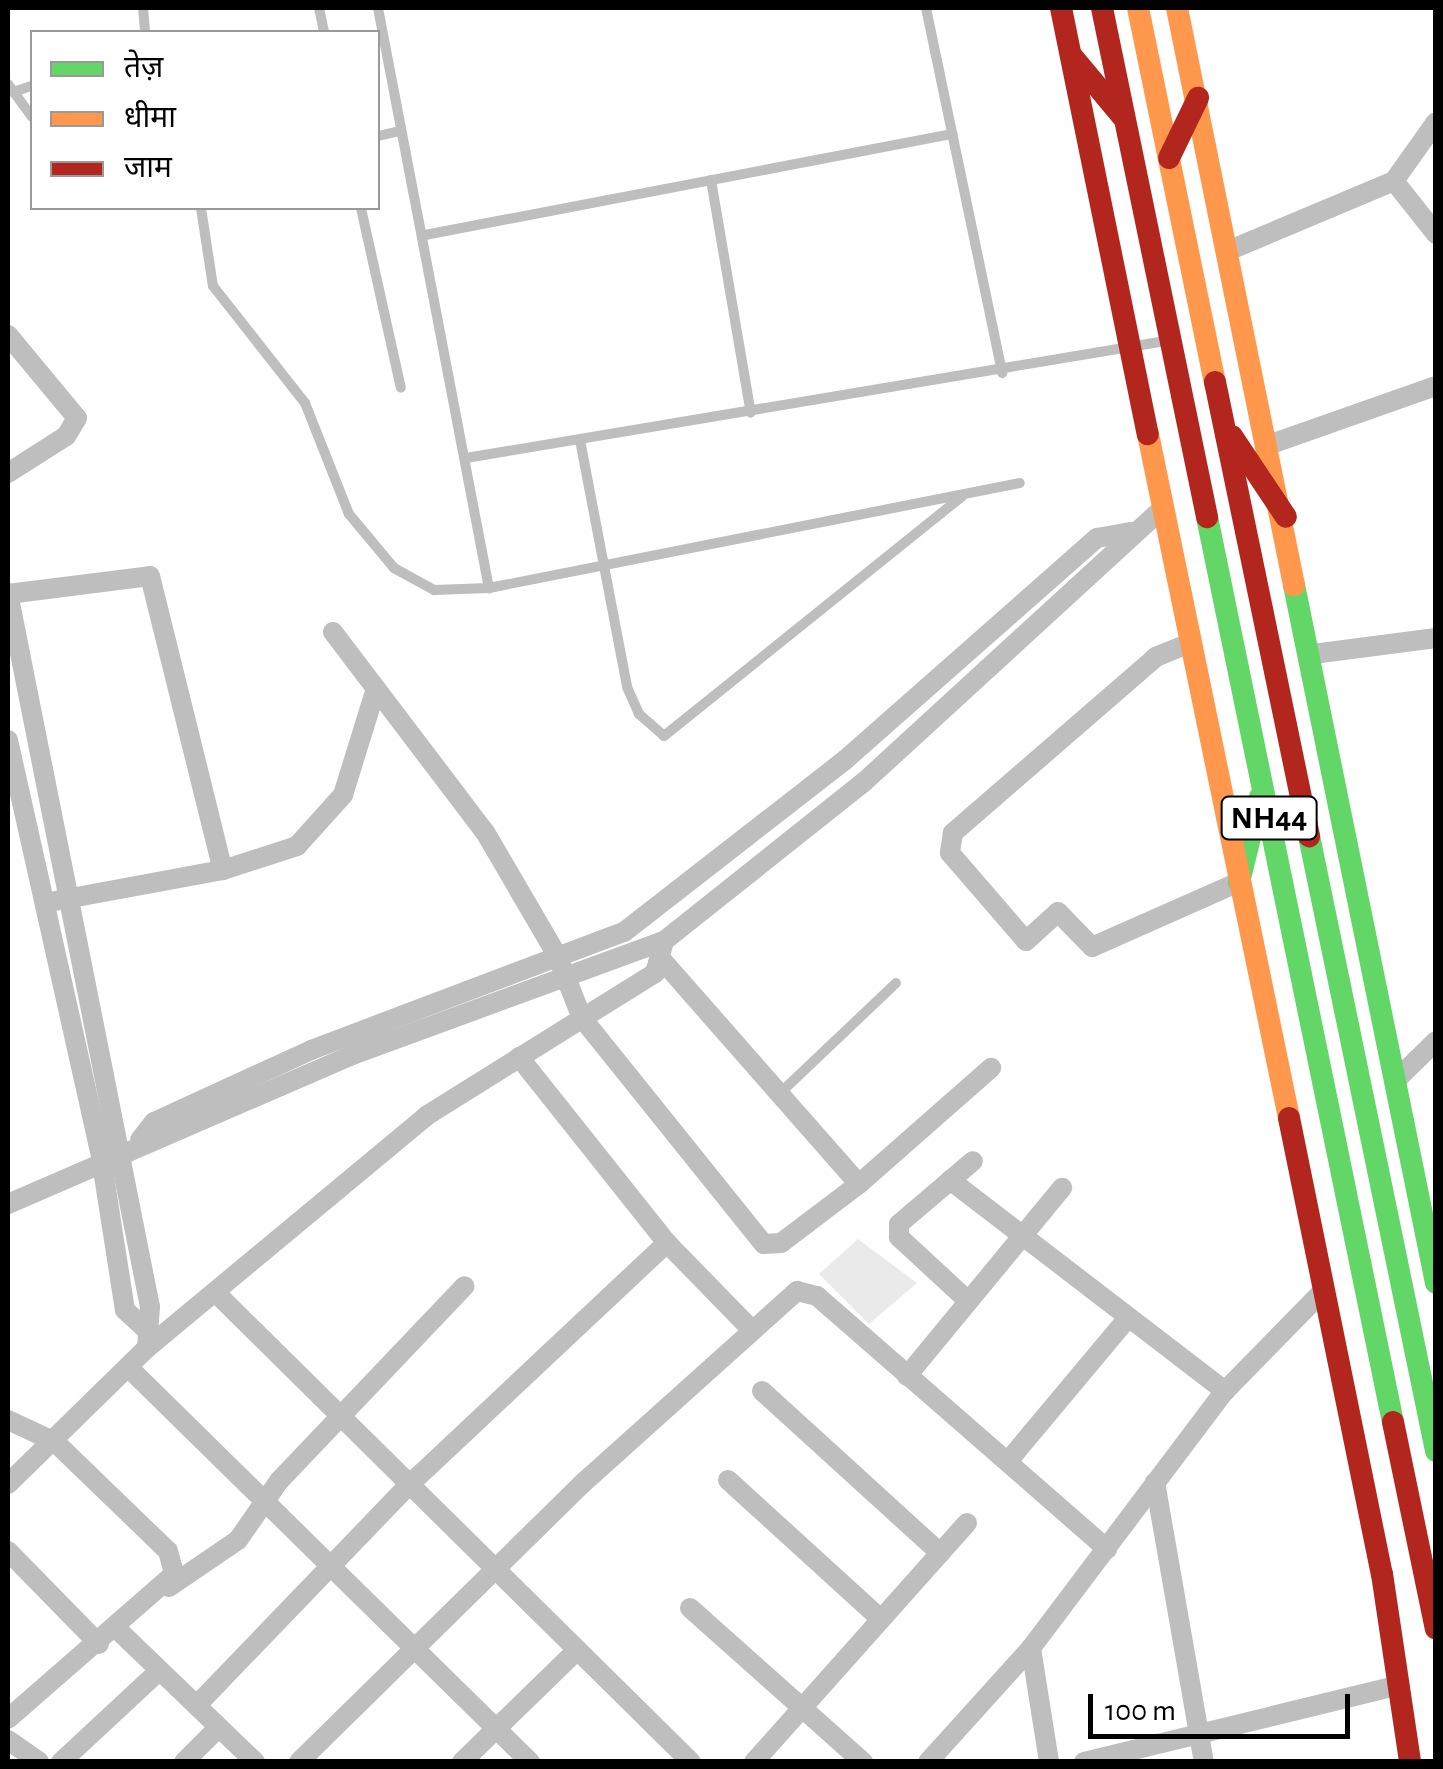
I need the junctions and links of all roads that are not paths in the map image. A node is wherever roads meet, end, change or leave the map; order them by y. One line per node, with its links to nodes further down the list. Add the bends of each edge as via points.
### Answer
1 (378, 8): 13 (lane)
2 (926, 8): 14 (lane)
3 (1061, 8): 7 (main road)
4 (1102, 8): 11 (main road, NH44)
5 (1138, 8): 16 (main road, NH44)
6 (1177, 8): 9 (main road)
7 (1071, 55): 11 (main road); 26 (main road)
8 (10, 88): 10 (lane)
9 (1198, 98): 16 (main road); 23 (main road)
10 (30, 115)
11 (1124, 118): 25 (main road, NH44)
12 (1436, 122): 18 (street)
13 (400, 131): 15 (lane); 22 (lane)
14 (952, 134): 17 (lane); 27 (lane)
15 (380, 136)
16 (1169, 158): 31 (main road, NH44)
17 (711, 180): 22 (lane); 30 (lane)
18 (1394, 181): 21 (street); 23 (street)
19 (201, 210): 42 (lane, via 213,286 305,404 361,534 417,582 449,592)
20 (361, 210): 29 (lane)
21 (1436, 234)
22 (425, 235): 34 (lane)
23 (1230, 250): 33 (main road)
24 (8, 336): 35 (street, via 77,418 66,436)
25 (1166, 340): 26 (lane); 53 (main road, NH44)
26 (1130, 347): 27 (lane); 38 (main road)
27 (1002, 373): 30 (lane)
28 (1436, 386): 33 (street)
29 (401, 388)
30 (750, 413): 32 (lane)
31 (1222, 422): 39 (main road); 96 (main road, NH44)
32 (580, 440): 34 (lane); 41 (lane)
33 (1270, 444): 39 (main road)
34 (466, 458): 42 (lane)
35 (8, 473)
36 (1020, 482): 37 (lane)
37 (965, 494): 41 (lane); 41 (lane, via 669,736 631,701)
38 (1163, 508): 40 (street); 48 (main road)
39 (1286, 517): 49 (main road)
40 (1131, 532): 44 (street, via 1097,538); 45 (street, via 1114,562)
41 (600, 566): 42 (lane)
42 (489, 588)
43 (8, 594): 51 (street); 56 (street, via 150,576)
44 (1019, 607): 45 (street); 54 (street)
45 (1038, 629): 55 (street)
46 (333, 632): 50 (street)
47 (1436, 638): 49 (street)
48 (1190, 643): 57 (main road); 57 (street, via 1156,657 968,820 950,853 1026,941 1058,912 1092,947)
49 (1312, 654): 69 (main road)
50 (374, 696): 56 (street, via 357,763 321,827 297,846); 61 (street, via 485,832)
51 (35, 731): 52 (street); 58 (street)
52 (8, 739): 59 (street)
53 (1262, 788): 57 (main road); 112 (main road, NH44)
54 (770, 820): 55 (street); 61 (street, via 624,932)
55 (786, 844): 60 (street)
56 (223, 870): 58 (street)
57 (1240, 882): 83 (main road)
58 (66, 899): 59 (street); 73 (street)
59 (42, 903): 73 (street)
60 (663, 951): 62 (street); 64 (street); 71 (street)
61 (557, 955): 62 (street); 68 (street)
62 (566, 979): 64 (street); 70 (street, via 352,1055)
63 (896, 983): 71 (lane)
64 (582, 1018): 66 (street); 76 (street, via 764,1244 781,1243)
65 (1436, 1041): 69 (street)
66 (519, 1057): 80 (street); 84 (street, via 426,1116)
67 (991, 1068): 76 (street)
68 (274, 1069): 70 (street); 72 (street, via 154,1122)
69 (1395, 1081): 81 (main road)
70 (286, 1090): 72 (street, via 166,1140)
71 (775, 1098): 76 (street)
72 (140, 1140): 73 (street)
73 (111, 1153): 78 (street); 88 (street, via 125,1310)
74 (972, 1161): 75 (street)
75 (950, 1180): 79 (street); 85 (street, via 900,1224 899,1237)
76 (859, 1184)
77 (1062, 1188): 79 (street)
78 (8, 1204)
79 (1024, 1233): 85 (street); 86 (street)
80 (667, 1243): 87 (street); 101 (street)
81 (1436, 1282)
82 (465, 1286): 93 (street)
83 (1324, 1290): 92 (street); 119 (main road)
84 (217, 1294): 88 (street); 93 (street)
85 (967, 1300): 90 (street)
86 (1128, 1319): 92 (street); 97 (street)
87 (748, 1327): 90 (street, via 805,1291); 108 (street)
88 (145, 1337): 89 (street)
89 (130, 1368): 95 (street); 102 (street)
90 (907, 1376): 97 (street)
91 (762, 1391): 106 (street)
92 (1225, 1391): 99 (street)
93 (338, 1417): 101 (street); 102 (street)
94 (8, 1420): 95 (street)
95 (55, 1442): 100 (street); 109 (street, via 168,1551)
96 (1436, 1450)
97 (1010, 1460): 104 (street)
98 (728, 1480): 111 (street)
99 (1156, 1482): 104 (street); 125 (street)
100 (8, 1484)
101 (409, 1486): 107 (street); 108 (street)
102 (266, 1496): 107 (street); 109 (street, via 238,1540)
103 (967, 1523): 106 (street)
104 (1107, 1550): 115 (street)
105 (8, 1551): 114 (street)
106 (940, 1553): 111 (street)
107 (336, 1562): 116 (street); 120 (street)
108 (496, 1571): 116 (street); 117 (street)
109 (170, 1587): 113 (street)
110 (690, 1608): 121 (street)
111 (881, 1619): 121 (street)
112 (1436, 1629)
113 (118, 1630): 114 (street); 118 (street)
114 (98, 1644): 122 (street)
115 (1031, 1648): 137 (street); 138 (street)
116 (416, 1649): 124 (street); 131 (street)
117 (576, 1650): 124 (street); 134 (street)
118 (159, 1671): 120 (street); 128 (street)
119 (1400, 1685): 125 (street); 141 (main road)
120 (197, 1705): 123 (street)
121 (804, 1707): 135 (street); 136 (street)
122 (8, 1719)
123 (219, 1728): 129 (street); 130 (street)
124 (495, 1728): 132 (street); 133 (street)
125 (1199, 1734): 139 (street); 140 (street)
126 (8, 1740): 127 (street)
127 (39, 1762)
128 (61, 1762)
129 (184, 1762)
130 (255, 1762)
131 (299, 1762)
132 (462, 1762)
133 (530, 1762)
134 (691, 1762)
135 (754, 1762)
136 (863, 1762)
137 (928, 1762)
138 (1049, 1762)
139 (1084, 1762)
140 (1204, 1762)
141 (1410, 1762)

